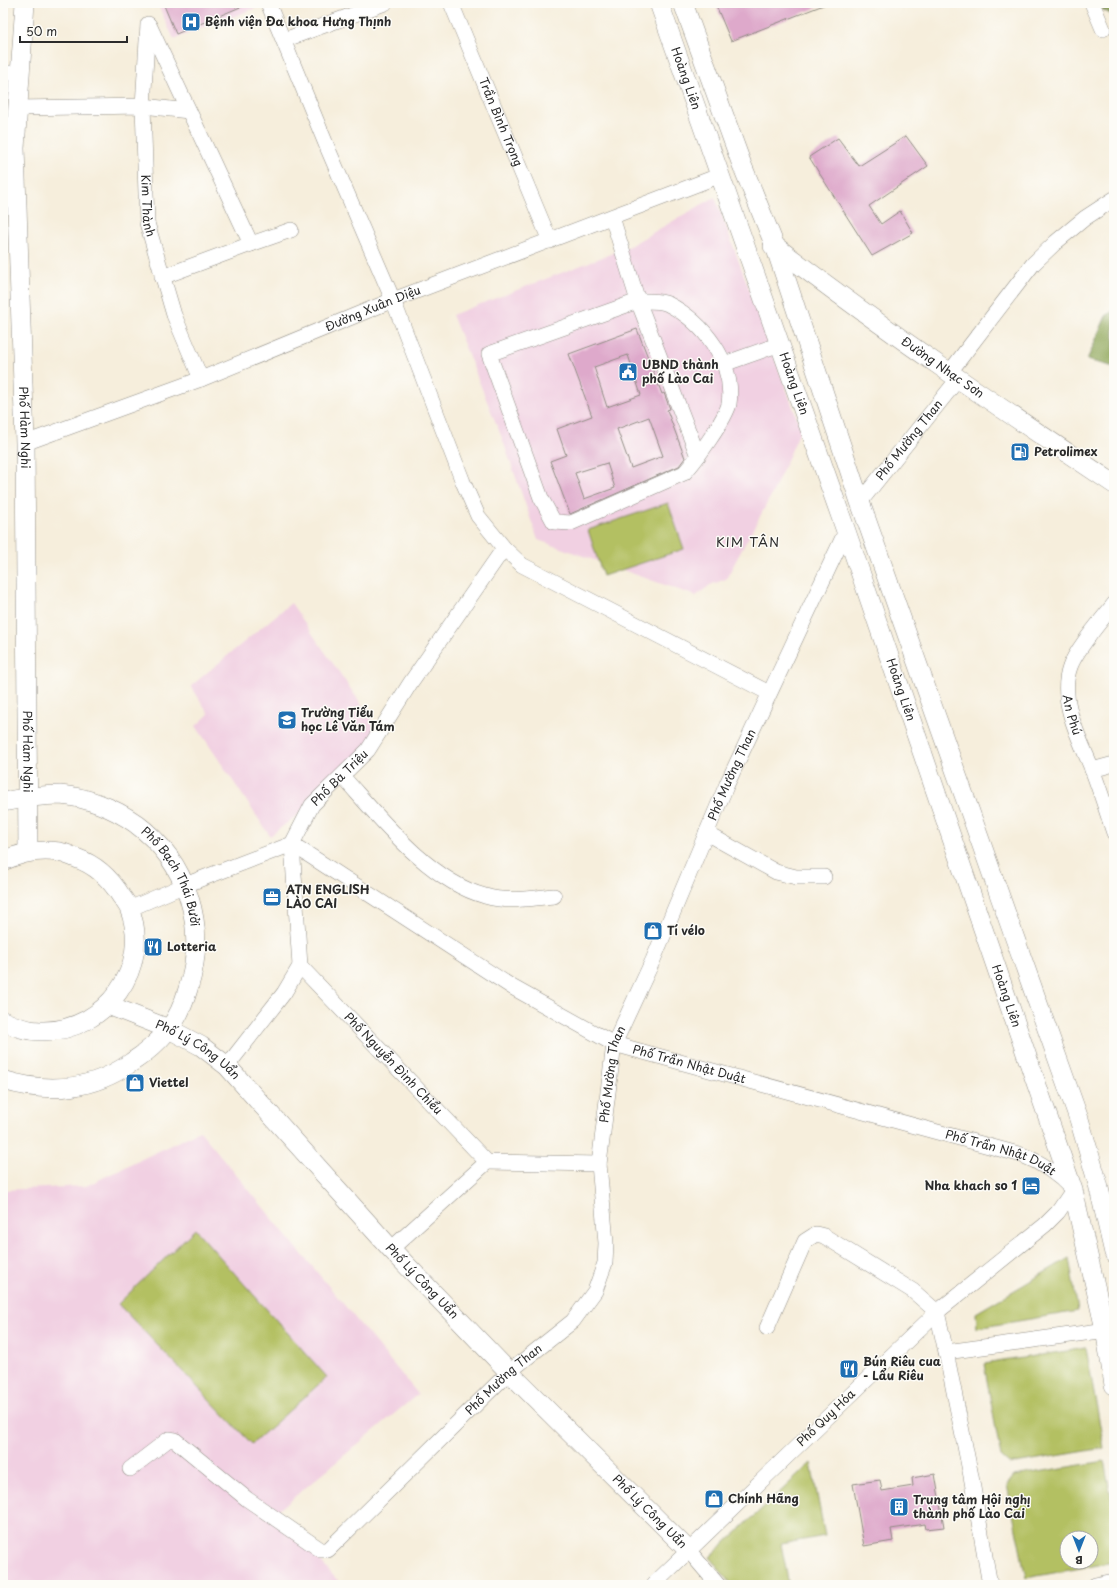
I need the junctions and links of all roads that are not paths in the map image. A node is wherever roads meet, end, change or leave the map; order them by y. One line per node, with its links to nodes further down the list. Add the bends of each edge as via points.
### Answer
1 (25, 3): 10 (main road, Phố Hàm Nghi)
2 (268, 3): 9 (street)
3 (384, 3): 9 (street)
4 (451, 3): 19 (street, Trần Bình Trọng)
5 (659, 3): 15 (main road, Hoàng Liên)
6 (683, 3): 14 (main road, Hoàng Liên)
7 (1092, 3): 8 (street)
8 (1103, 29)
9 (284, 40): 24 (street)
10 (11, 73): 12 (main road, Phố Hàm Nghi)
11 (143, 106): 12 (street); 13 (street); 13 (street, Kim Thành, via 148,24); 23 (street, Kim Thành, via 146,223)
12 (17, 108): 31 (main road, Phố Hàm Nghi, via 15,148)
13 (189, 111): 20 (street)
14 (742, 165): 15 (main road); 21 (main road, Hoàng Liên)
15 (721, 175): 17 (street, Đường Xuân Diệu); 22 (main road, Hoàng Liên)
16 (1114, 199): 29 (street, Phố Mường Than, via 1085,218 1033,264)
17 (612, 217): 19 (street, Đường Xuân Diệu); 25 (street)
18 (291, 230): 20 (street)
19 (550, 241): 24 (street, Đường Xuân Diệu)
20 (251, 244): 23 (street)
21 (775, 246): 22 (main road); 26 (main road, Hoàng Liên); 29 (main road, Đường Nhạc Sơn, via 837,294)
22 (747, 250): 27 (main road, Hoàng Liên)
23 (162, 277): 30 (street, Kim Thành, via 174,315)
24 (393, 300): 30 (street, Đường Xuân Diệu); 36 (street, via 478,516)
25 (638, 301): 28 (street, via 666,304 697,323 719,352); 32 (street); 32 (street, via 489,354 540,498 554,522 571,523 684,473)
26 (804, 335): 27 (main road); 34 (main road, Hoàng Liên)
27 (780, 344): 28 (street); 35 (main road, Hoàng Liên)
28 (724, 364): 32 (street, via 729,384 729,405)
29 (953, 376): 33 (main road, Đường Nhạc Sơn); 34 (street, Phố Mường Than)
30 (201, 379): 31 (street, Đường Xuân Diệu)
31 (26, 443): 42 (main road, Phố Hàm Nghi)
32 (698, 456)
33 (1114, 484)
34 (860, 502): 35 (main road); 61 (main road, Hoàng Liên, via 1079,1119)
35 (846, 531): 38 (street, Phố Mường Than); 62 (main road, Hoàng Liên)
36 (504, 548): 38 (street, via 522,564); 41 (street, Phố Bà Triệu, via 411,682 368,750)
37 (1114, 604): 40 (street, An Phú, via 1070,666 1067,681 1068,706)
38 (769, 693): 44 (street, Phố Mường Than)
39 (1114, 764): 40 (street)
40 (1092, 770): 45 (street, An Phú)
41 (342, 776): 46 (street, Phố Bà Triệu, via 312,805); 50 (street, via 391,831 453,884 485,896 513,900)
42 (28, 797): 43 (main road, Phố Bạch Thái Bưởi); 47 (main road, Phố Hàm Nghi); 49 (main road, Phố Bạch Thái Bưởi, via 61,795 92,802 122,814 148,833 166,853)
43 (3, 802)
44 (706, 833): 48 (street, via 776,872 796,877); 56 (street, Phố Mường Than, via 653,960)
45 (1114, 833)
46 (292, 844): 49 (street); 52 (street); 56 (street, Phố Trần Nhật Duật, via 512,987)
47 (12, 854): 51 (main road, via 59,852 89,862 113,882)
48 (824, 877)
49 (184, 885): 51 (street); 55 (main road, Phố Bạch Thái Bưởi, via 194,914 197,944 189,987)
50 (554, 896)
51 (129, 909): 53 (main road, via 135,934 133,960 124,984)
52 (300, 966): 57 (street, via 284,993); 59 (street, Phố Nguyễn Đình Chiểu)
53 (108, 1005): 54 (main road, via 89,1019 67,1028 43,1032 20,1028); 55 (main road, Phố Lý Công Uẩn)
54 (3, 1021)
55 (169, 1029): 57 (main road, Phố Lý Công Uẩn, via 201,1046); 58 (main road, Phố Bạch Thái Bưởi, via 147,1051 120,1070 89,1083 56,1089 23,1086)
56 (614, 1044): 60 (street, Phố Mường Than); 62 (street, Phố Trần Nhật Duật, via 1022,1155 1048,1167)
57 (227, 1066): 63 (main road, Phố Lý Công Uẩn)
58 (3, 1080)
59 (487, 1162): 60 (street); 63 (street)
60 (599, 1164): 69 (street, Phố Mường Than, via 606,1243 605,1263 595,1291 573,1321)
61 (1098, 1184): 62 (main road); 64 (main road, Hoàng Liên)
62 (1073, 1190): 65 (street, Phố Quy Hóa, via 1058,1212 1040,1230); 67 (main road, Hoàng Liên)
63 (391, 1249): 69 (main road, Phố Lý Công Uẩn)
64 (1114, 1253)
65 (937, 1312): 66 (street, via 914,1291 824,1236 816,1234 805,1241); 68 (street); 72 (street, Phố Quy Hóa)
66 (767, 1328)
67 (1109, 1329): 68 (street); 70 (main road, Hoàng Liên)
68 (946, 1352): 76 (street)
69 (509, 1372): 71 (street, Phố Mường Than, via 328,1550 321,1550 247,1499 176,1440 169,1439); 72 (main road, Phố Lý Công Uẩn)
70 (1114, 1385)
71 (130, 1469)
72 (689, 1551): 74 (street, Phố Quy Hóa); 75 (street, Phố Lý Công Uẩn)
73 (1114, 1581): 77 (street)
74 (653, 1585)
75 (718, 1585)
76 (990, 1585)
77 (1095, 1585)

